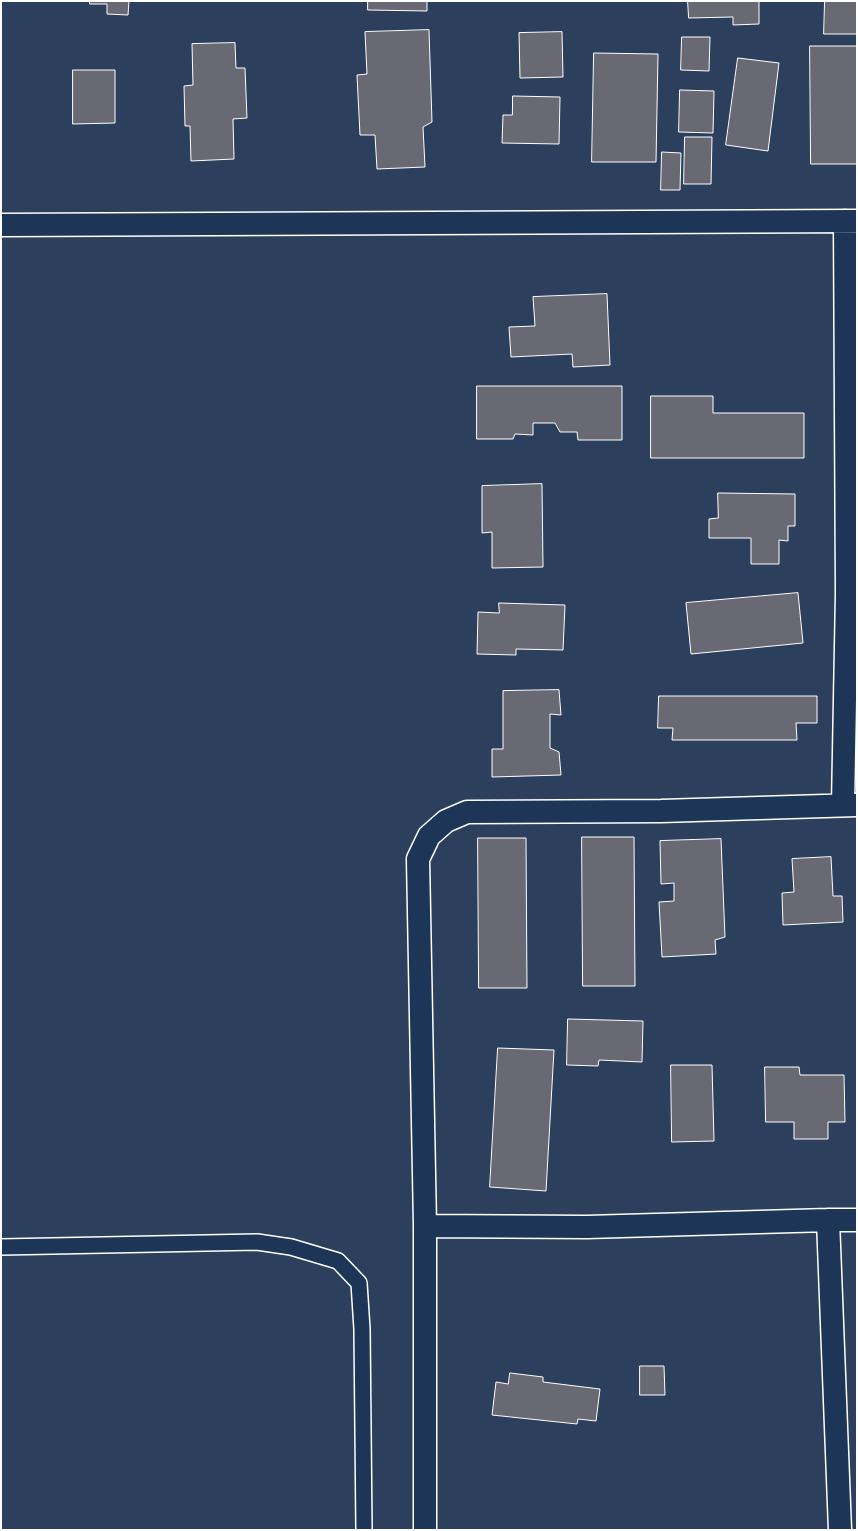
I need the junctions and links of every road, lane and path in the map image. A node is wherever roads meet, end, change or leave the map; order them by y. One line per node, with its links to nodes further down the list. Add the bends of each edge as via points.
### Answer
1 (851, 221): 2 (street); 3 (street, via 847,594)
2 (1, 225)
3 (850, 805): 6 (street, via 661,811 467,812 446,821 430,836 418,859)
4 (828, 1220): 5 (street); 6 (street, via 588,1227); 10 (street)
5 (857, 1220)
6 (425, 1226): 9 (street)
7 (1, 1247): 8 (lane, via 257,1242 292,1247 338,1261 359,1283 362,1329)
8 (364, 1530)
9 (425, 1530)
10 (840, 1530)

